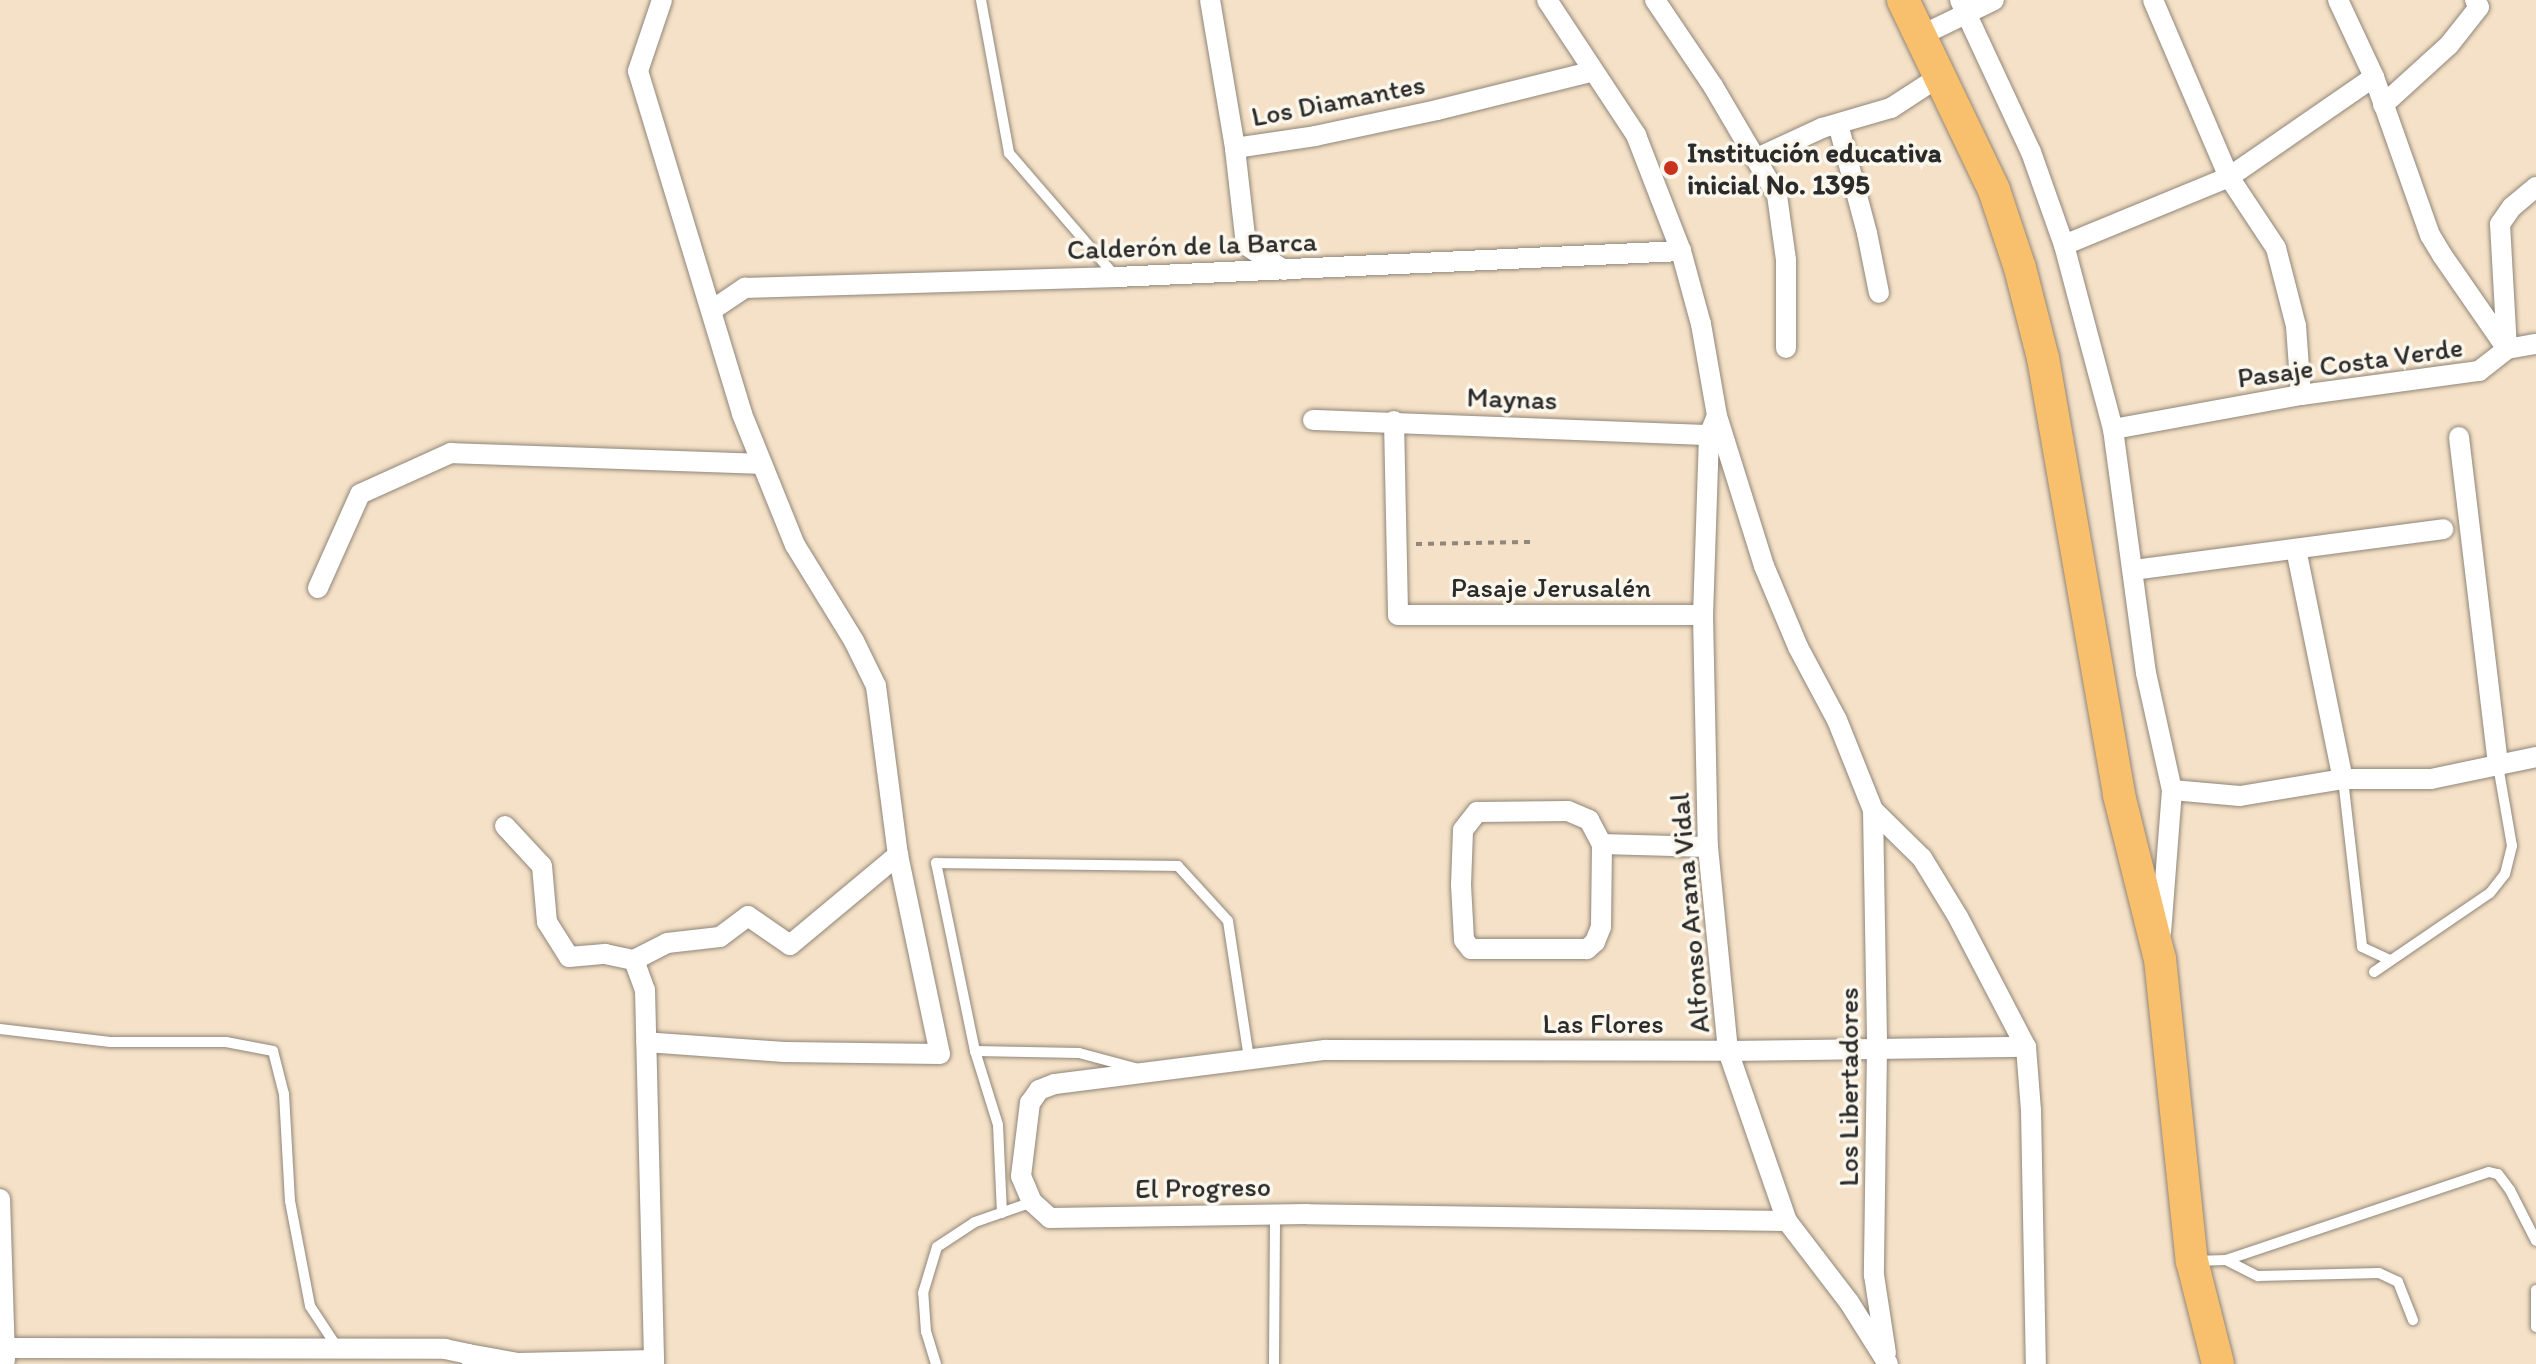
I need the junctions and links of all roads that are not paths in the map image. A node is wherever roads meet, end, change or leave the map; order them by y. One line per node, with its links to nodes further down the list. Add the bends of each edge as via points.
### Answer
1 (662, 0): 27 (street, via 638,71)
2 (981, 0): 25 (lane, via 1009,153)
3 (1210, 0): 18 (street)
4 (1547, 0): 13 (street)
5 (1655, 0): 19 (street)
6 (1903, 0): 12 (highway)
7 (1994, 0): 11 (street)
8 (2153, 0): 20 (street)
9 (2338, 0): 15 (street)
10 (2475, 0): 16 (street, via 2479,7 2449,45)
11 (1963, 6): 12 (street); 22 (street, via 2031,152)
12 (1920, 36): 14 (highway)
13 (1591, 72): 18 (street, Los Diamantes, via 1391,120); 23 (street, via 1636,135)
14 (1940, 76): 17 (street, via 1891,108); 52 (highway, via 1994,190 2043,358 2119,795)
15 (2374, 77): 16 (street); 20 (street)
16 (2383, 105): 30 (street, via 2430,235)
17 (1838, 124): 19 (street); 26 (street)
18 (1235, 148): 24 (street, Los Diamantes, via 1246,245)
19 (1757, 158): 29 (street, via 1777,195 1786,260)
20 (2229, 177): 22 (street); 31 (street, via 2276,248 2296,326)
21 (2536, 187): 30 (street, via 2500,224)
22 (2064, 245): 35 (street)
23 (1681, 251): 24 (street, Calderón de la Barca); 34 (street, via 1701,324)
24 (1284, 270): 25 (street, Calderón de la Barca)
25 (1116, 277): 27 (street, Calderón de la Barca, via 745,288)
26 (1879, 293)
27 (712, 310): 37 (street)
28 (2536, 344): 30 (street)
29 (1786, 348)
30 (2507, 349): 31 (street, Pasaje Costa Verde, via 2479,371)
31 (2301, 395): 35 (street, Pasaje Costa Verde)
32 (1313, 420): 33 (street, Maynas)
33 (1394, 421): 34 (street, Maynas); 42 (street, Pasaje Jerusalén, via 1398,615)
34 (1713, 426): 42 (street, Alfonso Arana Vidal); 47 (street, via 1764,566)
35 (2113, 429): 40 (street)
36 (2459, 437): 44 (street)
37 (762, 464): 41 (street, via 451,453 360,494); 51 (street, via 795,545 876,686)
38 (2443, 529): 39 (street)
39 (2296, 549): 40 (street); 45 (street)
40 (2133, 570): 46 (street, via 2146,673)
41 (318, 588)
42 (1703, 615): 50 (street, Alfonso Arana Vidal)
43 (2536, 757): 44 (street)
44 (2498, 766): 45 (street, via 2431,779); 53 (lane, via 2512,846 2505,874 2490,893)
45 (2343, 779): 46 (street, via 2240,796); 53 (lane, via 2362,947)
46 (2172, 790): 52 (street)
47 (1873, 810): 58 (street, via 1922,858); 59 (street, Los Libertadores)
48 (505, 826): 54 (street, via 542,866 547,922 569,957 605,954)
49 (1602, 844): 49 (street, via 1589,820 1568,811 1477,812 1463,830 1464,940 1471,949 1485,951 1587,949 1601,927); 50 (street)
50 (1708, 847): 61 (street, Alfonso Arana Vidal)
51 (898, 855): 54 (street, via 790,945 748,916 720,937 667,943); 57 (street, via 940,1054 784,1052)
52 (2160, 959): 71 (highway)
53 (2388, 959): 55 (lane)
54 (634, 960): 57 (street, via 645,990)
55 (2374, 972)
56 (0, 1029): 75 (lane, via 110,1042 226,1042 273,1051 284,1094 290,1201 310,1306)
57 (646, 1042): 79 (street)
58 (2026, 1047): 59 (street, Las Flores); 83 (street)
59 (1877, 1048): 61 (street, Las Flores); 82 (street, Los Libertadores, via 1874,1275)
60 (975, 1051): 62 (lane, via 936,863 1178,866 1228,921); 63 (lane, via 1079,1053); 66 (lane, via 998,1125)
61 (1728, 1051): 62 (street, Las Flores, via 1325,1050); 68 (street, Alfonso Arana Vidal)
62 (1249, 1059): 63 (street)
63 (1150, 1072): 65 (street, via 1039,1090 1030,1103 1021,1176)
64 (0, 1199): 76 (street)
65 (1032, 1202): 66 (lane); 67 (street, El Progreso, via 1050,1218)
66 (1002, 1213): 80 (lane, via 975,1222 937,1247 923,1293 926,1332)
67 (1275, 1214): 68 (street, El Progreso); 81 (lane)
68 (1787, 1221): 82 (street, Alfonso Arana Vidal, via 1849,1302)
69 (2536, 1241): 70 (lane, via 2510,1190 2498,1174 2489,1172)
70 (2226, 1260): 71 (lane); 73 (lane, via 2258,1276 2379,1273 2398,1282)
71 (2192, 1261): 84 (highway)
72 (2536, 1290): 74 (lane)
73 (2413, 1320)
74 (2536, 1327)
75 (337, 1347): 77 (street); 78 (street, via 445,1349)
76 (3, 1354): 77 (street)
77 (125, 1357)
78 (471, 1359): 79 (street)
79 (654, 1362)
80 (936, 1364)
81 (1274, 1364)
82 (1886, 1364)
83 (2036, 1364)
84 (2218, 1364)

